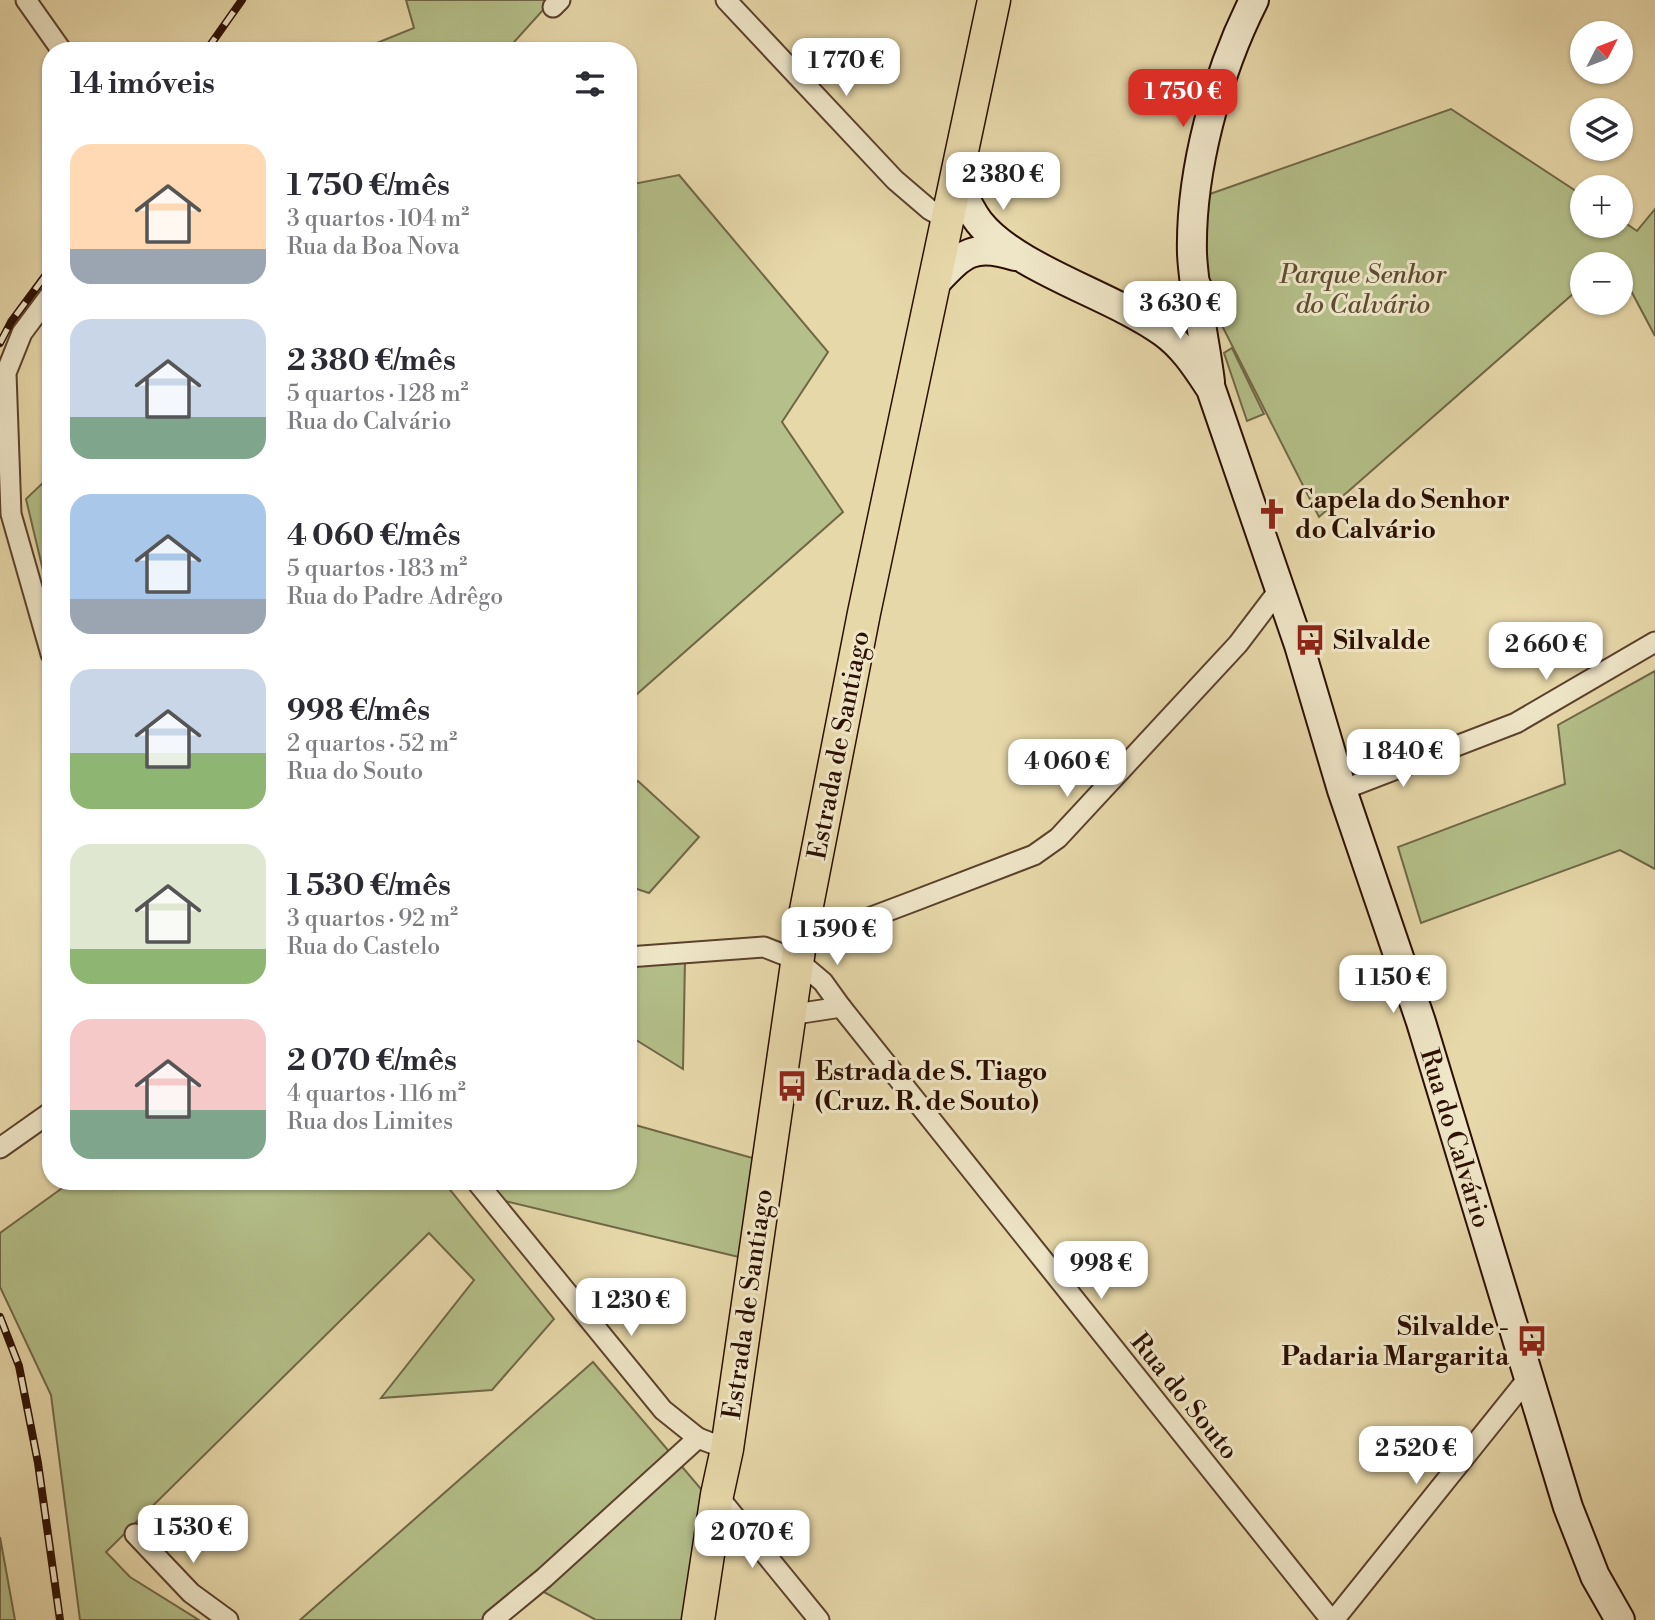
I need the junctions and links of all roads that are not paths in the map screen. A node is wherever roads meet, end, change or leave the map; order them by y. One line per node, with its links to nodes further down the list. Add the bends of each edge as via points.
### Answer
1 (26, 0): 5 (street)
2 (726, 0): 7 (street, via 895,180)
3 (994, 0): 6 (main road, Estrada de Santiago)
4 (1244, 5): 10 (main road, via 1192,203)
5 (56, 42)
6 (956, 179): 7 (main road, Estrada de Santiago); 8 (main road)
7 (948, 220): 8 (main road, via 959,243); 9 (main road, Estrada de Santiago)
8 (985, 244): 9 (main road, via 956,260); 12 (main road, Rua do Calvário, via 1030,261)
9 (936, 282): 18 (main road, Estrada de Santiago, via 864,613)
10 (1197, 287): 12 (main road, via 1174,314); 13 (main road)
11 (42, 306): 15 (street, via 22,333 6,373 11,514)
12 (1140, 317): 13 (main road, Rua do Calvário, via 1166,333)
13 (1212, 389): 14 (main road, Rua do Calvário)
14 (1279, 590): 17 (main road, Rua do Calvário); 18 (street, via 1238,644 1058,838 1034,855)
15 (42, 622)
16 (1655, 642): 17 (street, via 1516,723)
17 (1342, 790): 25 (main road, Rua do Calvário, via 1421,1022)
18 (799, 948): 19 (street); 20 (street, Rua do Souto); 21 (main road, Estrada de Santiago)
19 (637, 956)
20 (841, 1007): 21 (street); 33 (street, Rua do Souto)
21 (789, 1015): 26 (main road, Estrada de Santiago)
22 (42, 1118): 23 (street)
23 (0, 1148)
24 (483, 1190): 26 (street, via 663,1410)
25 (1529, 1377): 33 (street); 34 (main road, Rua do Calvário, via 1568,1507 1595,1576)
26 (712, 1443): 27 (main road, Estrada de Santiago); 30 (street)
27 (717, 1495): 31 (main road, Estrada de Santiago); 32 (street)
28 (135, 1534): 29 (street, via 191,1592)
29 (228, 1620)
30 (493, 1620)
31 (698, 1620)
32 (819, 1620)
33 (1333, 1620)
34 (1620, 1620)

